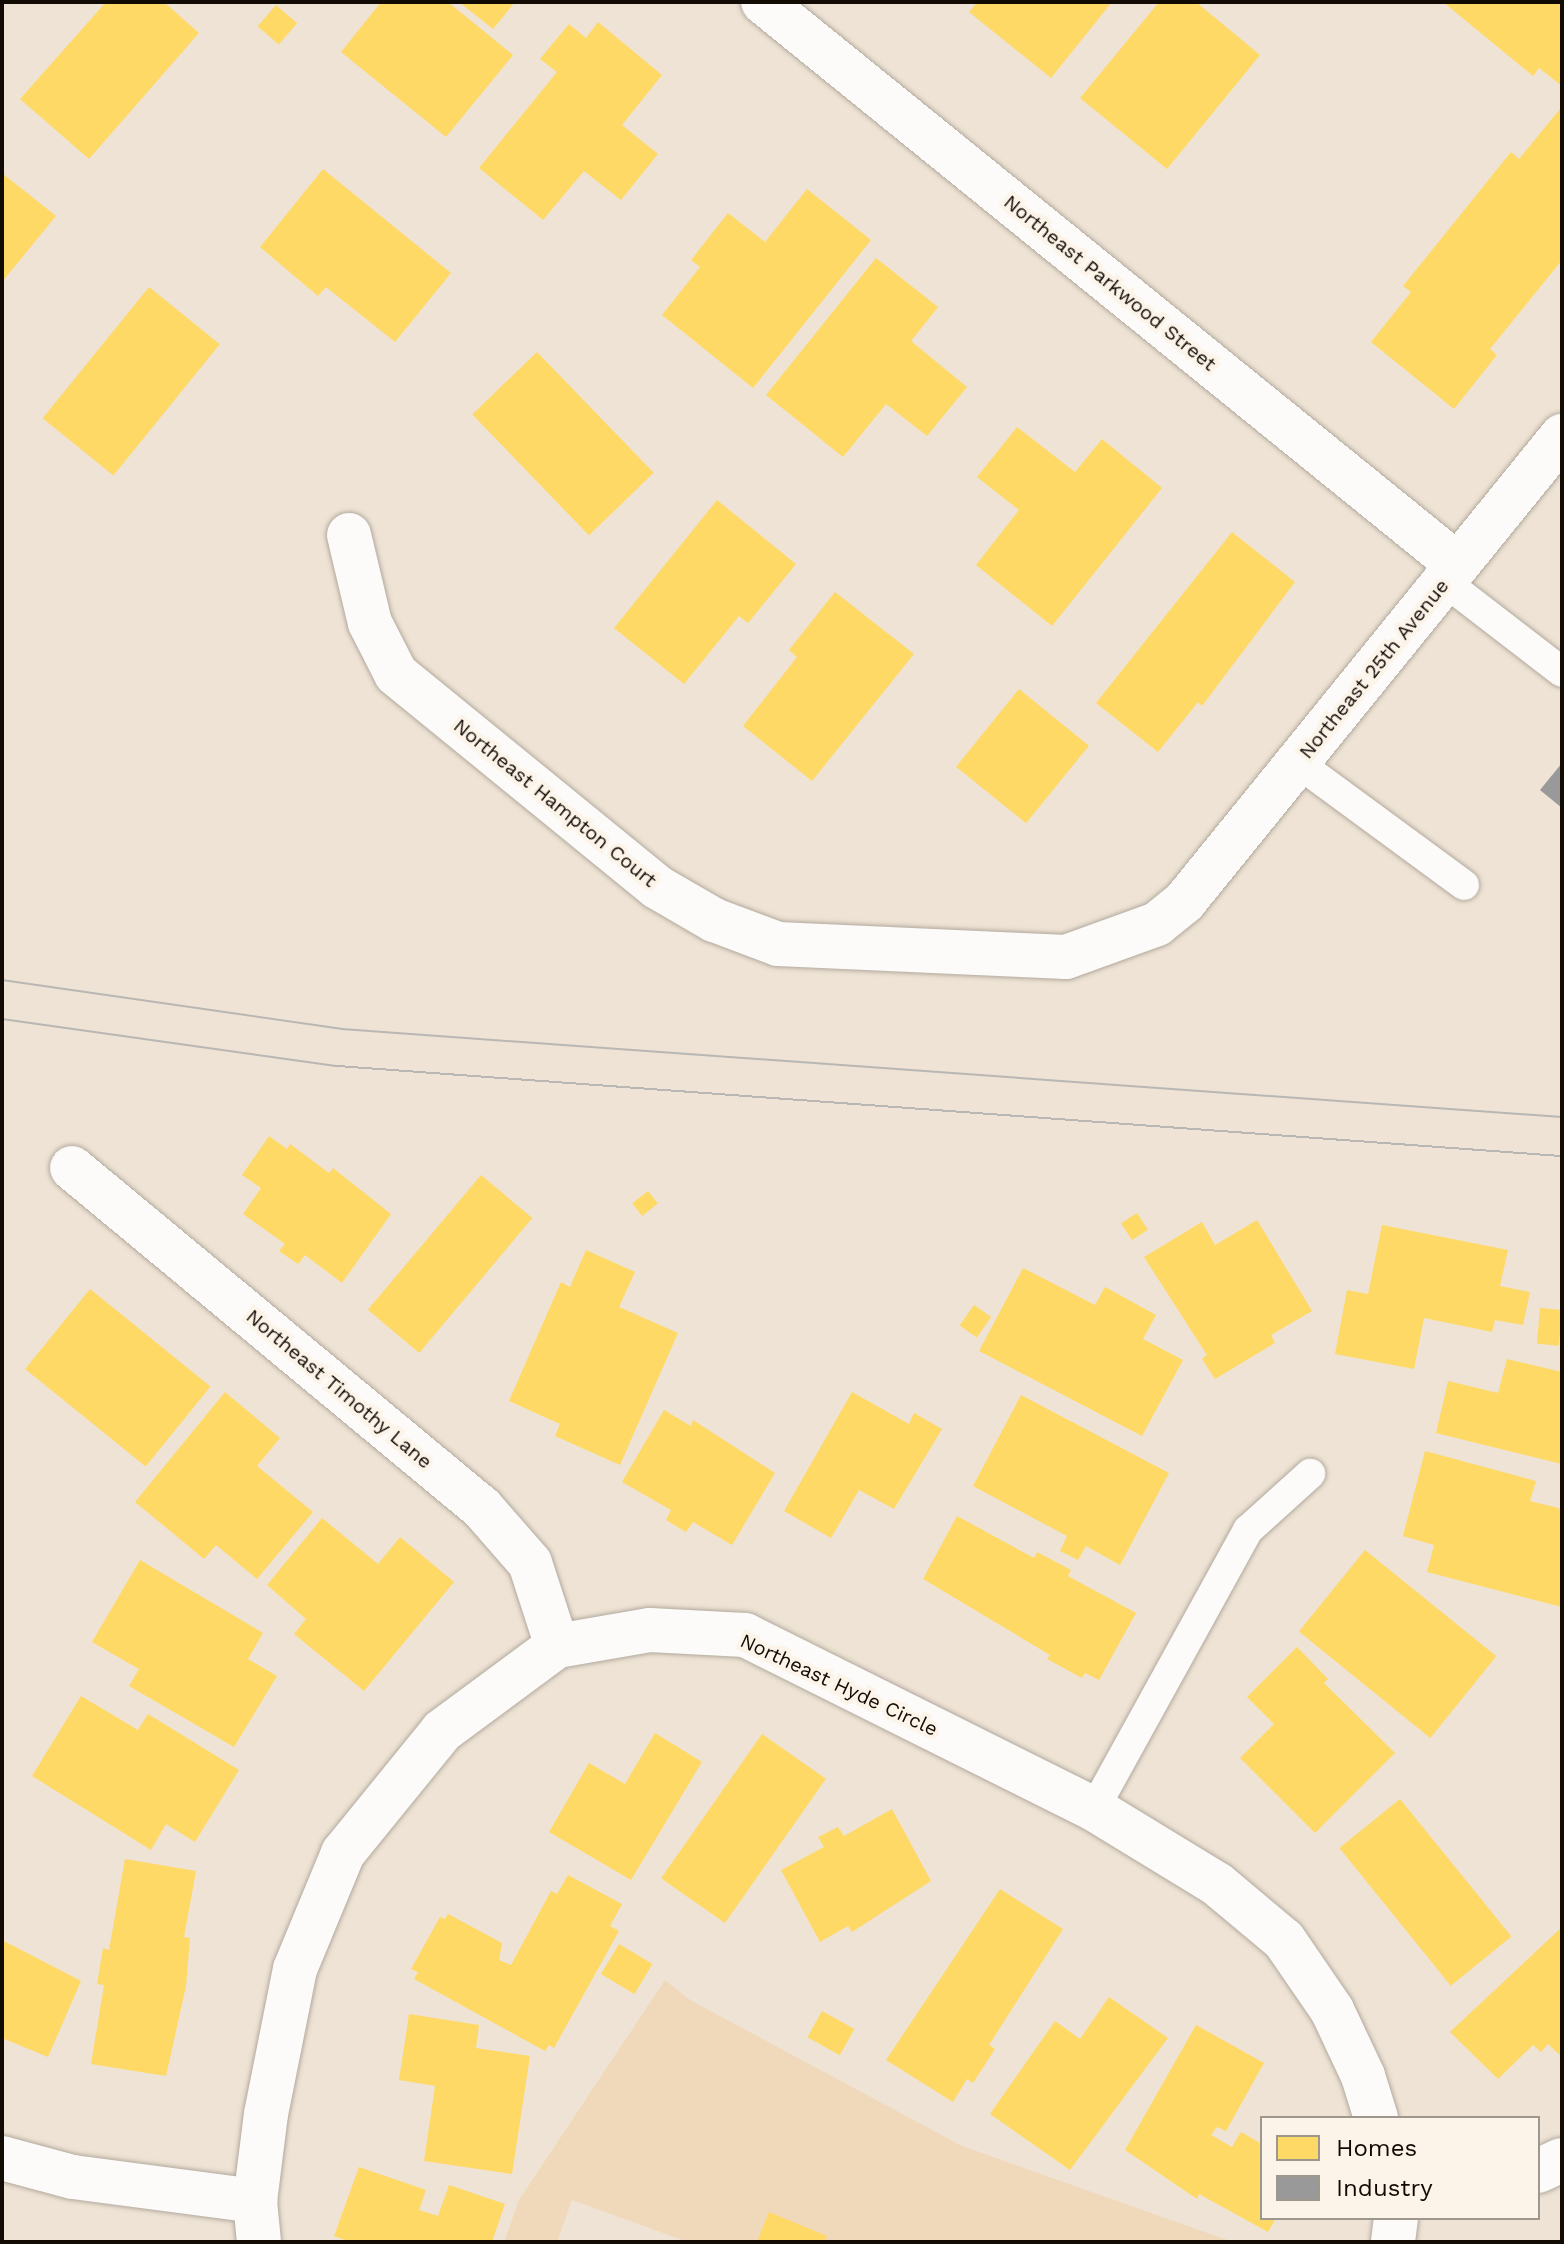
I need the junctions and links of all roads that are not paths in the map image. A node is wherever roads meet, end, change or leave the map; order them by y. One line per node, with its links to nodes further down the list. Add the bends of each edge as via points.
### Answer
1 (763, 2): 4 (street, Northeast Parkwood Street)
2 (1562, 436): 4 (street, Northeast 25th Avenue)
3 (349, 535): 8 (street, Northeast Hampton Court, via 370,623 396,674 657,887 714,920 778,944 1066,957 1157,924)
4 (1451, 573): 5 (lane); 6 (street, Northeast 25th Avenue)
5 (1562, 672)
6 (1298, 763): 7 (lane); 8 (street, Northeast 25th Avenue)
7 (1464, 885)
8 (1185, 901)
9 (72, 1168): 11 (street, Northeast Timothy Lane, via 482,1508 530,1563)
10 (1310, 1474): 12 (lane, via 1248,1530)
11 (557, 1646): 12 (street, Northeast Hyde Circle, via 650,1630 745,1635); 18 (street, Northeast Hyde Circle, via 442,1731 343,1853 295,1969 266,2114)
12 (1094, 1809): 13 (street, Northeast Hyde Circle, via 1217,1884 1284,1940 1332,2010)
13 (1375, 2116)
14 (2, 2158): 18 (street)
15 (1562, 2160): 16 (street)
16 (1540, 2170)
17 (1396, 2220): 19 (street)
18 (257, 2221)
19 (1393, 2242)

